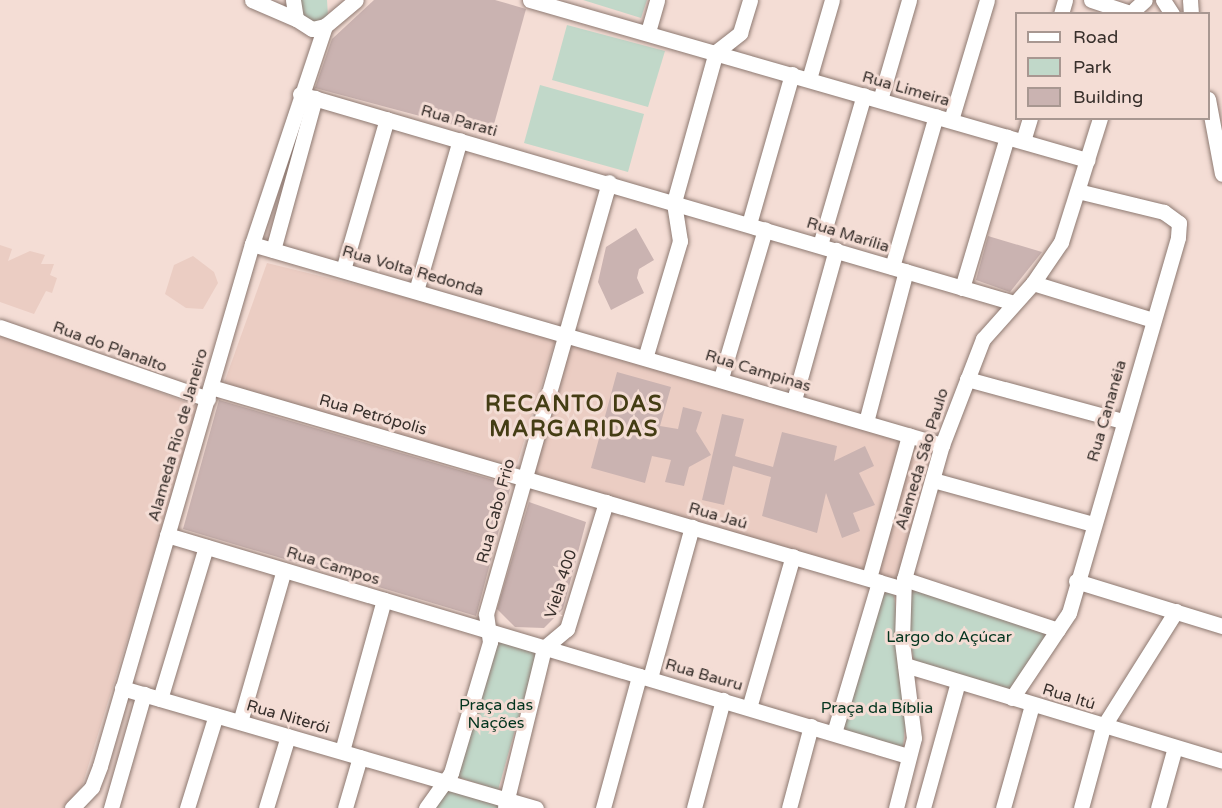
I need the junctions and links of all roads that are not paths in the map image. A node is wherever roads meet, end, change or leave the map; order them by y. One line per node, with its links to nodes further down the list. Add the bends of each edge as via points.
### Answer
1 (280, 0): 12 (street)
2 (293, 0): 15 (street)
3 (334, 0): 14 (street, Alameda Rio de Janeiro)
4 (356, 0): 14 (street)
5 (530, 0): 16 (street, Rua Limeira)
6 (657, 0): 16 (street)
7 (750, 0): 17 (street, via 740,33)
8 (832, 0): 20 (street)
9 (909, 0): 23 (street)
10 (987, 0): 25 (street)
11 (1091, 0): 13 (street)
12 (258, 2): 15 (street)
13 (1137, 7)
14 (329, 21): 15 (street, via 312,29); 18 (street, Alameda Rio de Janeiro)
15 (298, 22): 18 (street)
16 (648, 32): 17 (street, Rua Limeira)
17 (716, 52): 19 (street, Rua Limeira); 36 (street)
18 (310, 66): 22 (street, Alameda Rio de Janeiro)
19 (792, 74): 20 (street, Rua Limeira); 37 (street)
20 (809, 79): 21 (street, Rua Limeira)
21 (864, 95): 23 (street, Rua Limeira); 40 (street)
22 (308, 96): 26 (street, Rua Parati); 39 (street, Alameda Rio de Janeiro); 41 (street)
23 (880, 100): 25 (street, Rua Limeira)
24 (1210, 105): 33 (street)
25 (943, 118): 29 (street, Rua Limeira); 43 (street)
26 (387, 119): 30 (street, Rua Parati); 44 (street)
27 (1029, 120): 31 (street)
28 (1099, 120): 32 (street, Alameda São Paulo)
29 (1007, 137): 31 (street, Rua Limeira); 46 (street)
30 (460, 140): 34 (street, Rua Parati); 47 (street)
31 (1023, 141): 32 (street, Rua Limeira)
32 (1087, 160): 35 (street, Alameda São Paulo)
33 (1222, 174)
34 (609, 182): 36 (street, Rua Parati); 51 (street, Rua Cabo Frio)
35 (1078, 191): 45 (street, Alameda São Paulo, via 1061,242); 49 (street, Rua Cananéia, via 1164,212 1179,223)
36 (674, 201): 37 (street, Rua Marília); 52 (street, via 680,242)
37 (749, 224): 38 (street, Rua Marília)
38 (765, 229): 40 (street, Rua Marília); 53 (street)
39 (252, 244): 41 (street, Rua Volta Redonda); 55 (street, Alameda Rio de Janeiro)
40 (820, 245): 42 (street, Rua Marília)
41 (273, 250): 44 (street, Rua Volta Redonda)
42 (836, 250): 43 (street, Rua Marília); 56 (street)
43 (899, 269): 46 (street, Rua Marília); 58 (street)
44 (343, 270): 47 (street, Rua Volta Redonda)
45 (1033, 283): 48 (street, Alameda São Paulo); 49 (street)
46 (962, 288): 48 (street, Rua Marília)
47 (417, 291): 51 (street, Rua Volta Redonda)
48 (1011, 302): 54 (street, Alameda São Paulo, via 983,339)
49 (1153, 320): 57 (street, Rua Cananéia)
50 (0, 327): 55 (street, Rua do Planalto)
51 (564, 332): 52 (street, Rua Campinas); 61 (street, Rua Cabo Frio)
52 (646, 355): 53 (street, Rua Campinas)
53 (721, 378): 56 (street, Rua Campinas)
54 (967, 379): 57 (street); 60 (street, Alameda São Paulo)
55 (210, 393): 61 (street, Rua Petrópolis); 66 (street, Alameda Rio de Janeiro)
56 (794, 400): 58 (street, Rua Campinas)
57 (1123, 421): 64 (street, Rua Cananéia)
58 (866, 422): 59 (street, Rua Campinas)
59 (909, 436): 60 (street, Rua Campinas); 70 (street)
60 (942, 445): 62 (street, Alameda São Paulo)
61 (524, 478): 63 (street, Rua Jaú); 76 (street, Rua Cabo Frio, via 486,614)
62 (933, 480): 64 (street); 72 (street, Alameda São Paulo)
63 (606, 502): 65 (street, Rua Jaú); 78 (street, Viela 400, via 567,629)
64 (1093, 524): 71 (street, Rua Cananéia)
65 (692, 527): 68 (street, Rua Jaú); 80 (street)
66 (167, 535): 67 (street, Rua Campos); 82 (street, Alameda Rio de Janeiro)
67 (206, 547): 69 (street, Rua Campos); 85 (street)
68 (793, 556): 70 (street, Rua Jaú); 88 (street)
69 (284, 570): 73 (street, Rua Campos); 90 (street)
70 (874, 580): 72 (street, Rua Jaú); 93 (street)
71 (1076, 581): 74 (street); 77 (street, Rua Cananéia, via 1070,613)
72 (903, 584): 77 (street, Rua Jaú); 79 (street, Alameda São Paulo)
73 (384, 600): 76 (street, Rua Campos); 96 (street)
74 (1176, 612): 75 (street); 92 (street)
75 (1222, 626)
76 (489, 630): 78 (street, Rua Bauru); 100 (street, Rua Cabo Frio, via 451,773)
77 (1058, 630): 84 (street, Rua Cananéia)
78 (544, 648): 80 (street, Rua Bauru); 101 (street)
79 (905, 665): 81 (street, Rua Itú); 97 (street, Alameda São Paulo, via 914,706 914,738)
80 (645, 677): 86 (street, Rua Bauru); 109 (street)
81 (958, 682): 84 (street, Rua Itú); 113 (street)
82 (123, 688): 83 (street, Rua Niterói); 102 (street, Alameda Rio de Janeiro, via 92,787)
83 (144, 694): 85 (street, Rua Niterói); 103 (street)
84 (1012, 698): 87 (street, Rua Itú)
85 (160, 699): 89 (street, Rua Niterói)
86 (723, 700): 88 (street, Rua Bauru); 110 (street)
87 (1032, 705): 92 (street, Rua Itú); 114 (street)
88 (749, 708): 91 (street, Rua Bauru)
89 (216, 715): 90 (street, Rua Niterói); 104 (street)
90 (240, 722): 94 (street, Rua Niterói)
91 (811, 726): 93 (street, Rua Bauru); 111 (street)
92 (1103, 727): 95 (street, Rua Itú); 115 (street)
93 (834, 733): 97 (street, Rua Bauru)
94 (288, 736): 96 (street, Rua Niterói); 105 (street)
95 (1175, 747): 99 (street, Rua Itú); 116 (street)
96 (342, 752): 98 (street, Rua Niterói)
97 (908, 756): 112 (street, Alameda São Paulo)
98 (360, 757): 100 (street, Rua Niterói); 106 (street)
99 (1222, 761)
100 (443, 783): 101 (street, Rua Niterói); 107 (street, Rua Cabo Frio)
101 (505, 804): 108 (street, Rua Niterói)
102 (72, 808)
103 (111, 808)
104 (187, 808)
105 (266, 808)
106 (345, 808)
107 (426, 808)
108 (536, 808)
109 (603, 808)
110 (694, 808)
111 (789, 808)
112 (896, 808)
113 (923, 808)
114 (1003, 808)
115 (1081, 808)
116 (1158, 808)

